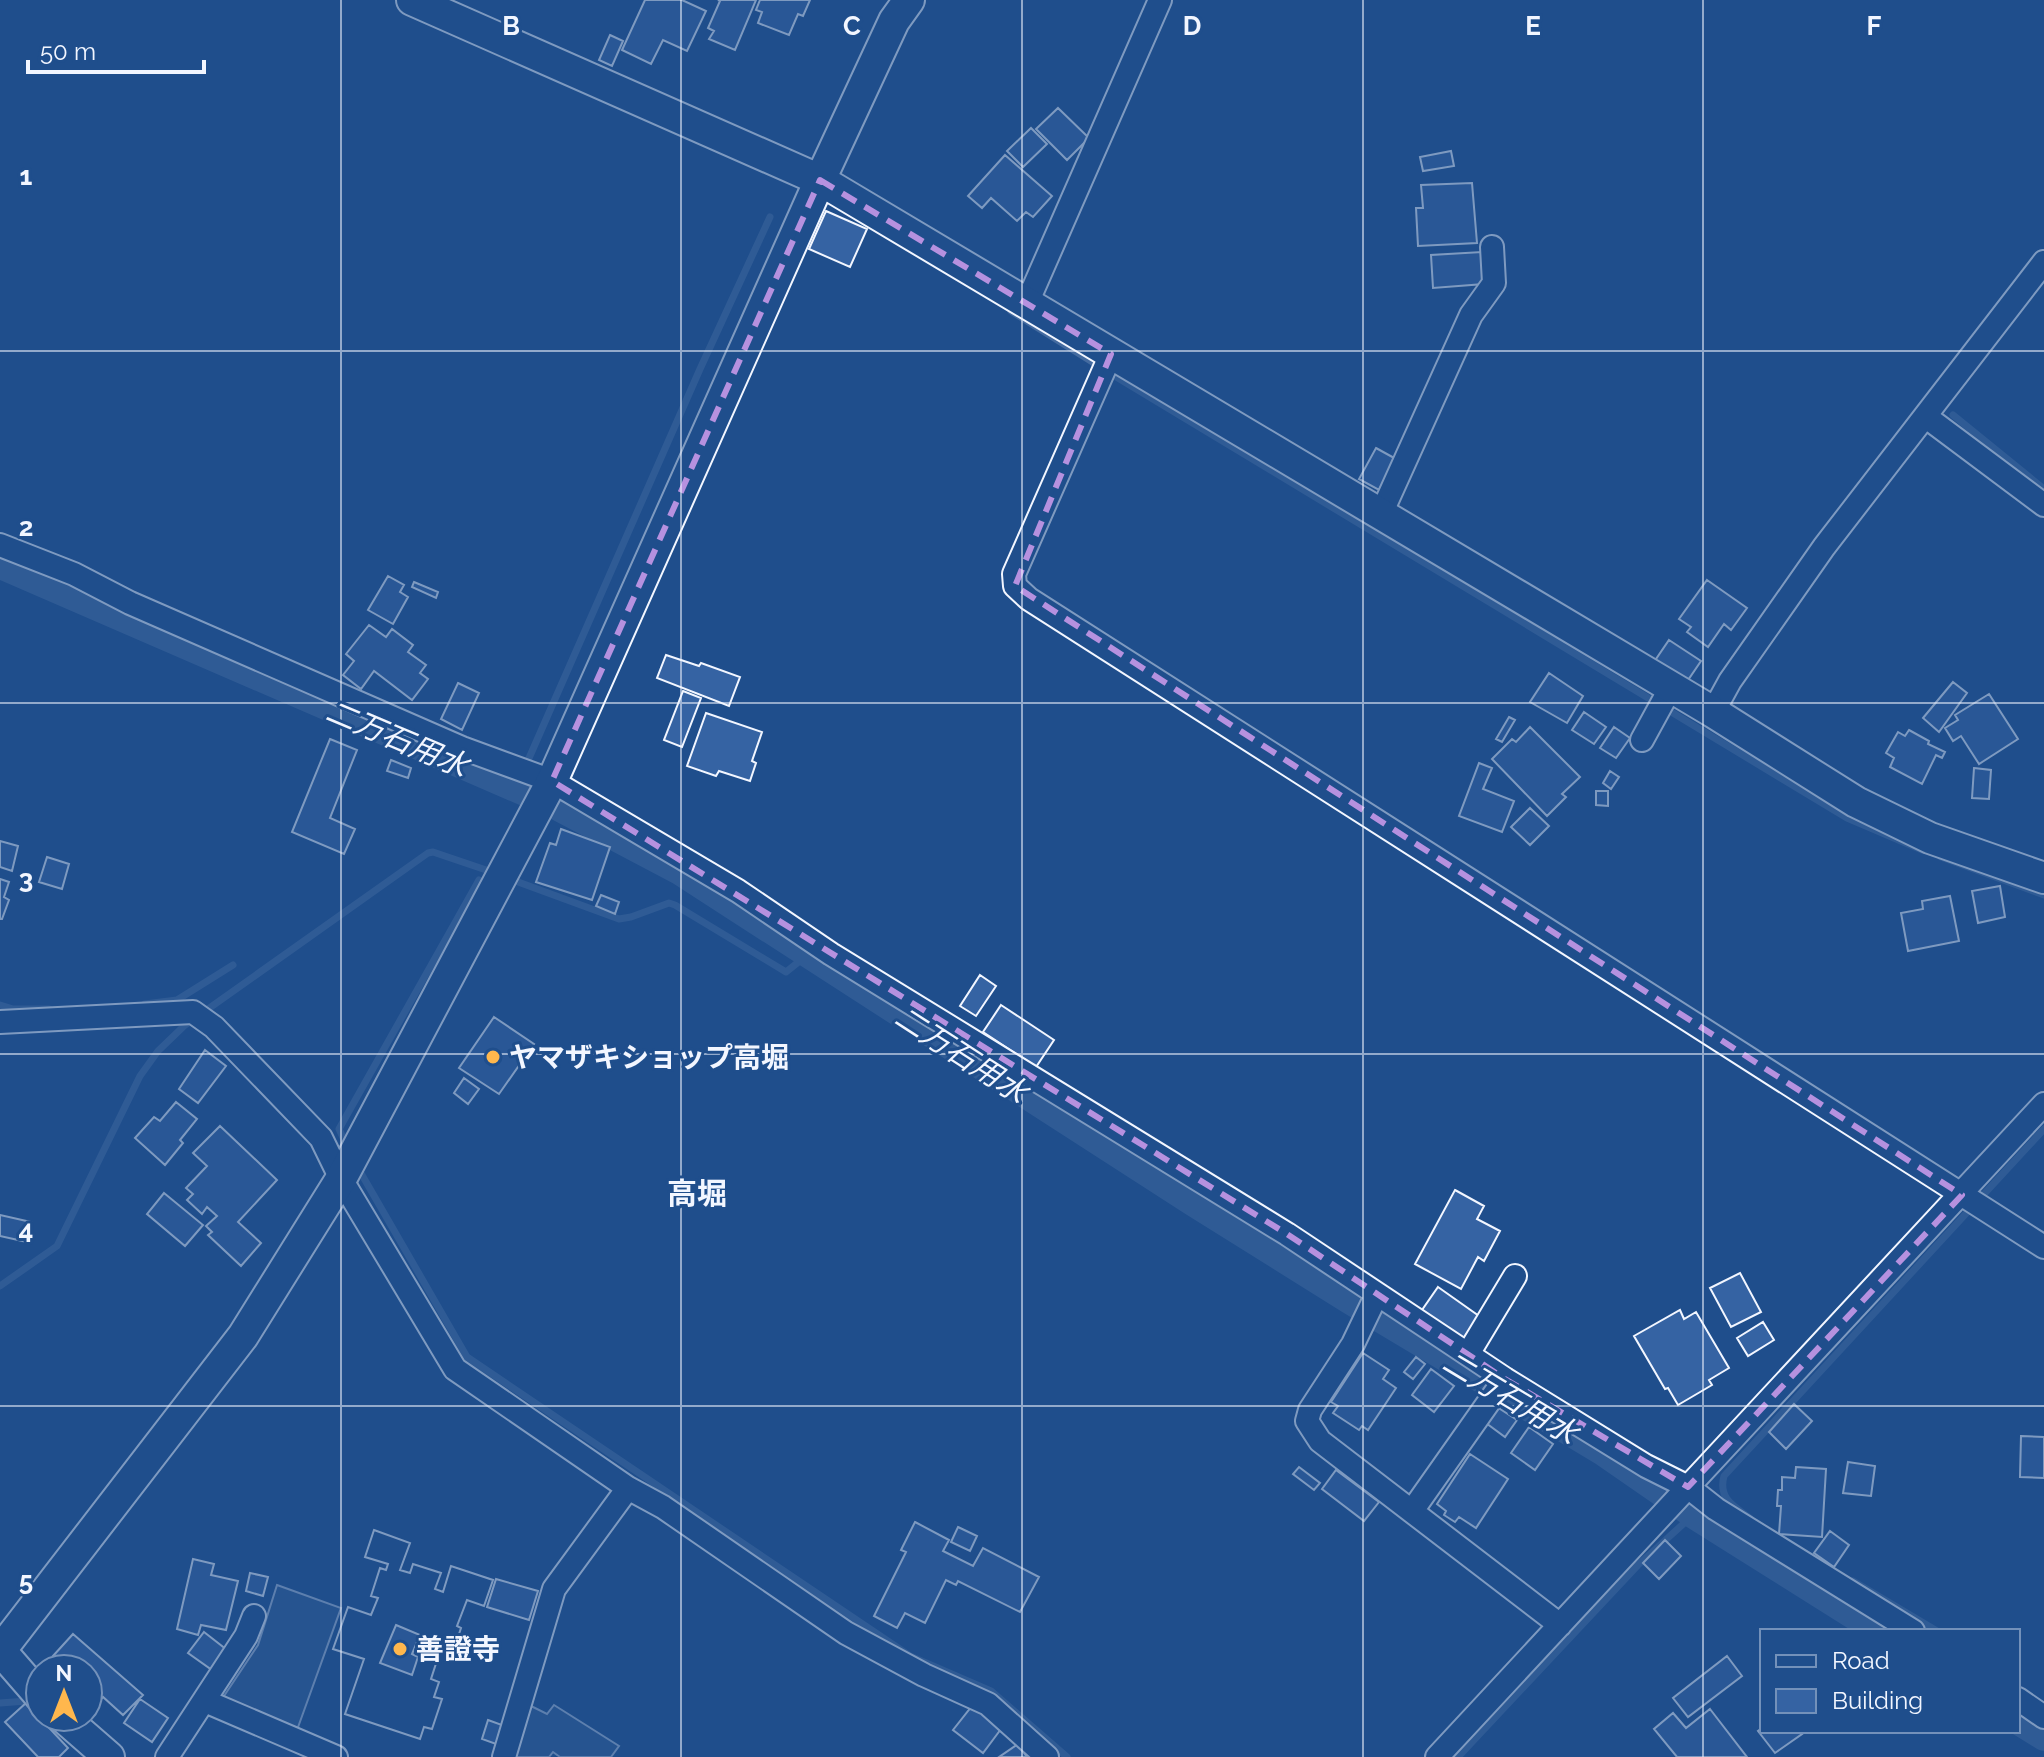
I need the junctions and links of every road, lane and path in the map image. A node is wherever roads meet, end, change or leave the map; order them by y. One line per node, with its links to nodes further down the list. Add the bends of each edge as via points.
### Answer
1 (412, 0): 4 (street)
2 (909, 0): 4 (street, via 894,21)
3 (1160, 0): 7 (street)
4 (820, 180): 7 (street); 16 (street)
5 (1492, 247): 11 (street, via 1494,283 1471,315)
6 (2044, 262): 9 (street)
7 (1027, 303): 8 (street)
8 (1111, 354): 11 (street); 21 (street, via 1014,574 1015,586)
9 (1925, 416): 10 (street); 14 (street, via 1824,547)
10 (2044, 505)
11 (1381, 514): 13 (street)
12 (0, 545): 16 (street, via 462,748)
13 (1671, 687): 14 (street); 15 (street)
14 (1713, 712): 17 (street, via 1856,802 1930,838)
15 (1642, 740)
16 (552, 781): 20 (street); 24 (street, via 738,891)
17 (2044, 878)
18 (0, 1022): 20 (street, via 193,1012 214,1027 321,1138)
19 (2044, 1104): 21 (street)
20 (341, 1179): 28 (street, via 455,1369); 33 (street, via 243,1336)
21 (1962, 1195): 22 (street); 27 (street)
22 (2044, 1247)
23 (1515, 1276): 25 (street)
24 (1377, 1294): 25 (street); 29 (street, via 1307,1421 1320,1441)
25 (1468, 1354): 26 (street)
26 (1505, 1379): 27 (street); 29 (street)
27 (1688, 1487): 31 (street); 32 (street)
28 (628, 1488): 42 (street, via 554,1589); 43 (street, via 846,1633 988,1704)
29 (1412, 1511): 31 (street)
30 (254, 1616): 36 (street)
31 (1560, 1625): 44 (street)
32 (1910, 1629)
33 (0, 1651): 34 (street)
34 (24, 1678)
35 (2020, 1700): 37 (street)
36 (205, 1701): 40 (street); 41 (street)
37 (2044, 1717)
38 (81, 1733): 39 (street)
39 (109, 1757)
40 (167, 1757)
41 (336, 1757)
42 (504, 1757)
43 (1047, 1757)
44 (1437, 1757)

